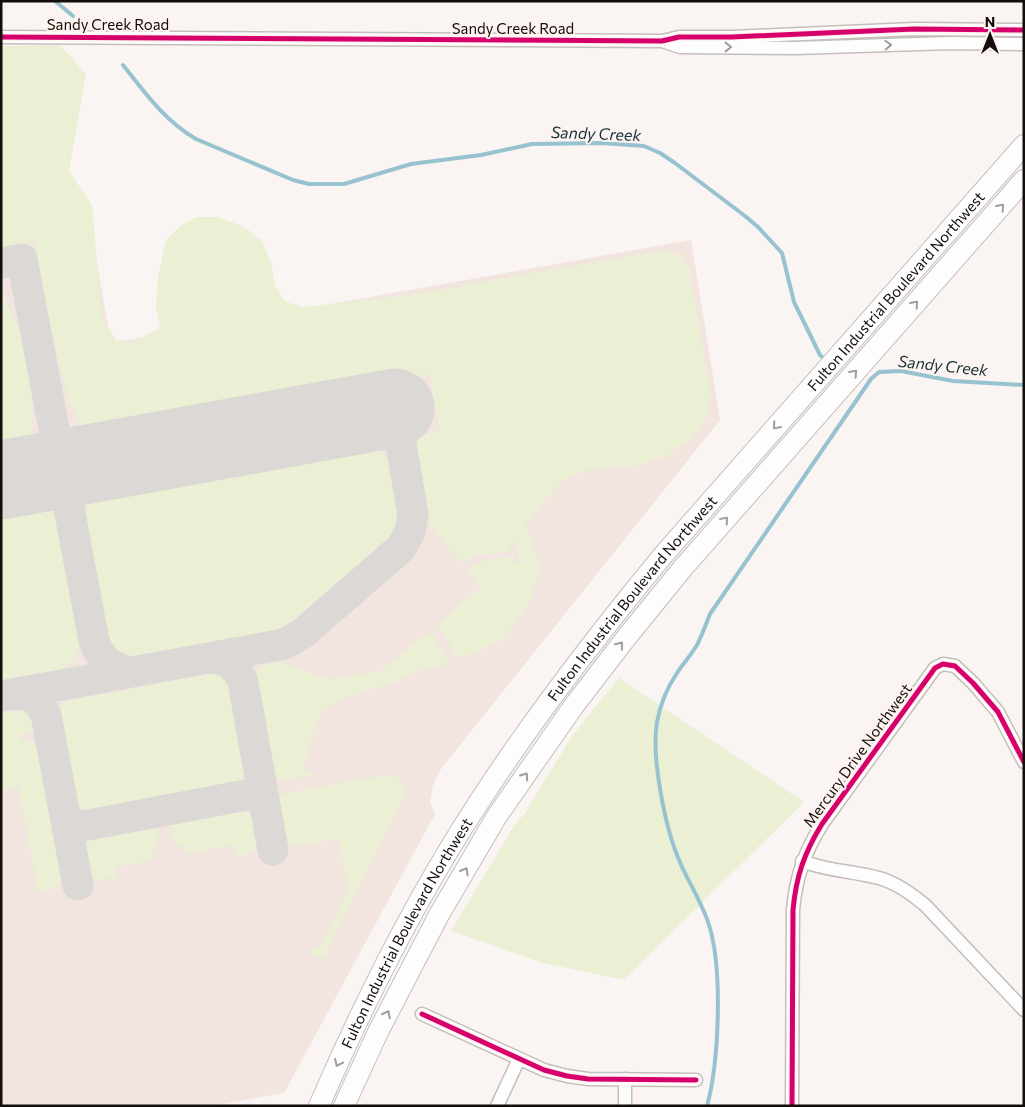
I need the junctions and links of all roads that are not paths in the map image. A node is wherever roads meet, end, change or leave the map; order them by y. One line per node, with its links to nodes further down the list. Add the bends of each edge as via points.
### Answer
1 (1024, 30): 3 (street, Sandy Creek Road, via 914,29 680,37)
2 (1, 37): 3 (street, Sandy Creek Road)
3 (662, 42): 4 (street, Sandy Creek Road, one-way to 4, via 680,47 756,48)
4 (1024, 44)
5 (1024, 145): 14 (main road, Fulton Industrial Boulevard Northwest, one-way to 14, via 665,553 555,691 487,789 416,905)
6 (1024, 180): 15 (main road, Fulton Industrial Boulevard Northwest, one-way to 6, via 378,1032 436,921 502,808 573,707 682,569)
7 (1024, 762): 8 (street, Mercury Drive Northwest, via 998,712 955,666 943,664 935,668 822,824)
8 (802, 862): 9 (street, via 879,878 911,894); 18 (street, Mercury Drive Northwest, via 792,910)
9 (1024, 1010)
10 (422, 1014): 11 (street)
11 (519, 1059): 12 (street, via 567,1076); 16 (street)
12 (625, 1079): 13 (street); 17 (street)
13 (696, 1080)
14 (318, 1106)
15 (344, 1106)
16 (497, 1106)
17 (625, 1106)
18 (792, 1106)

